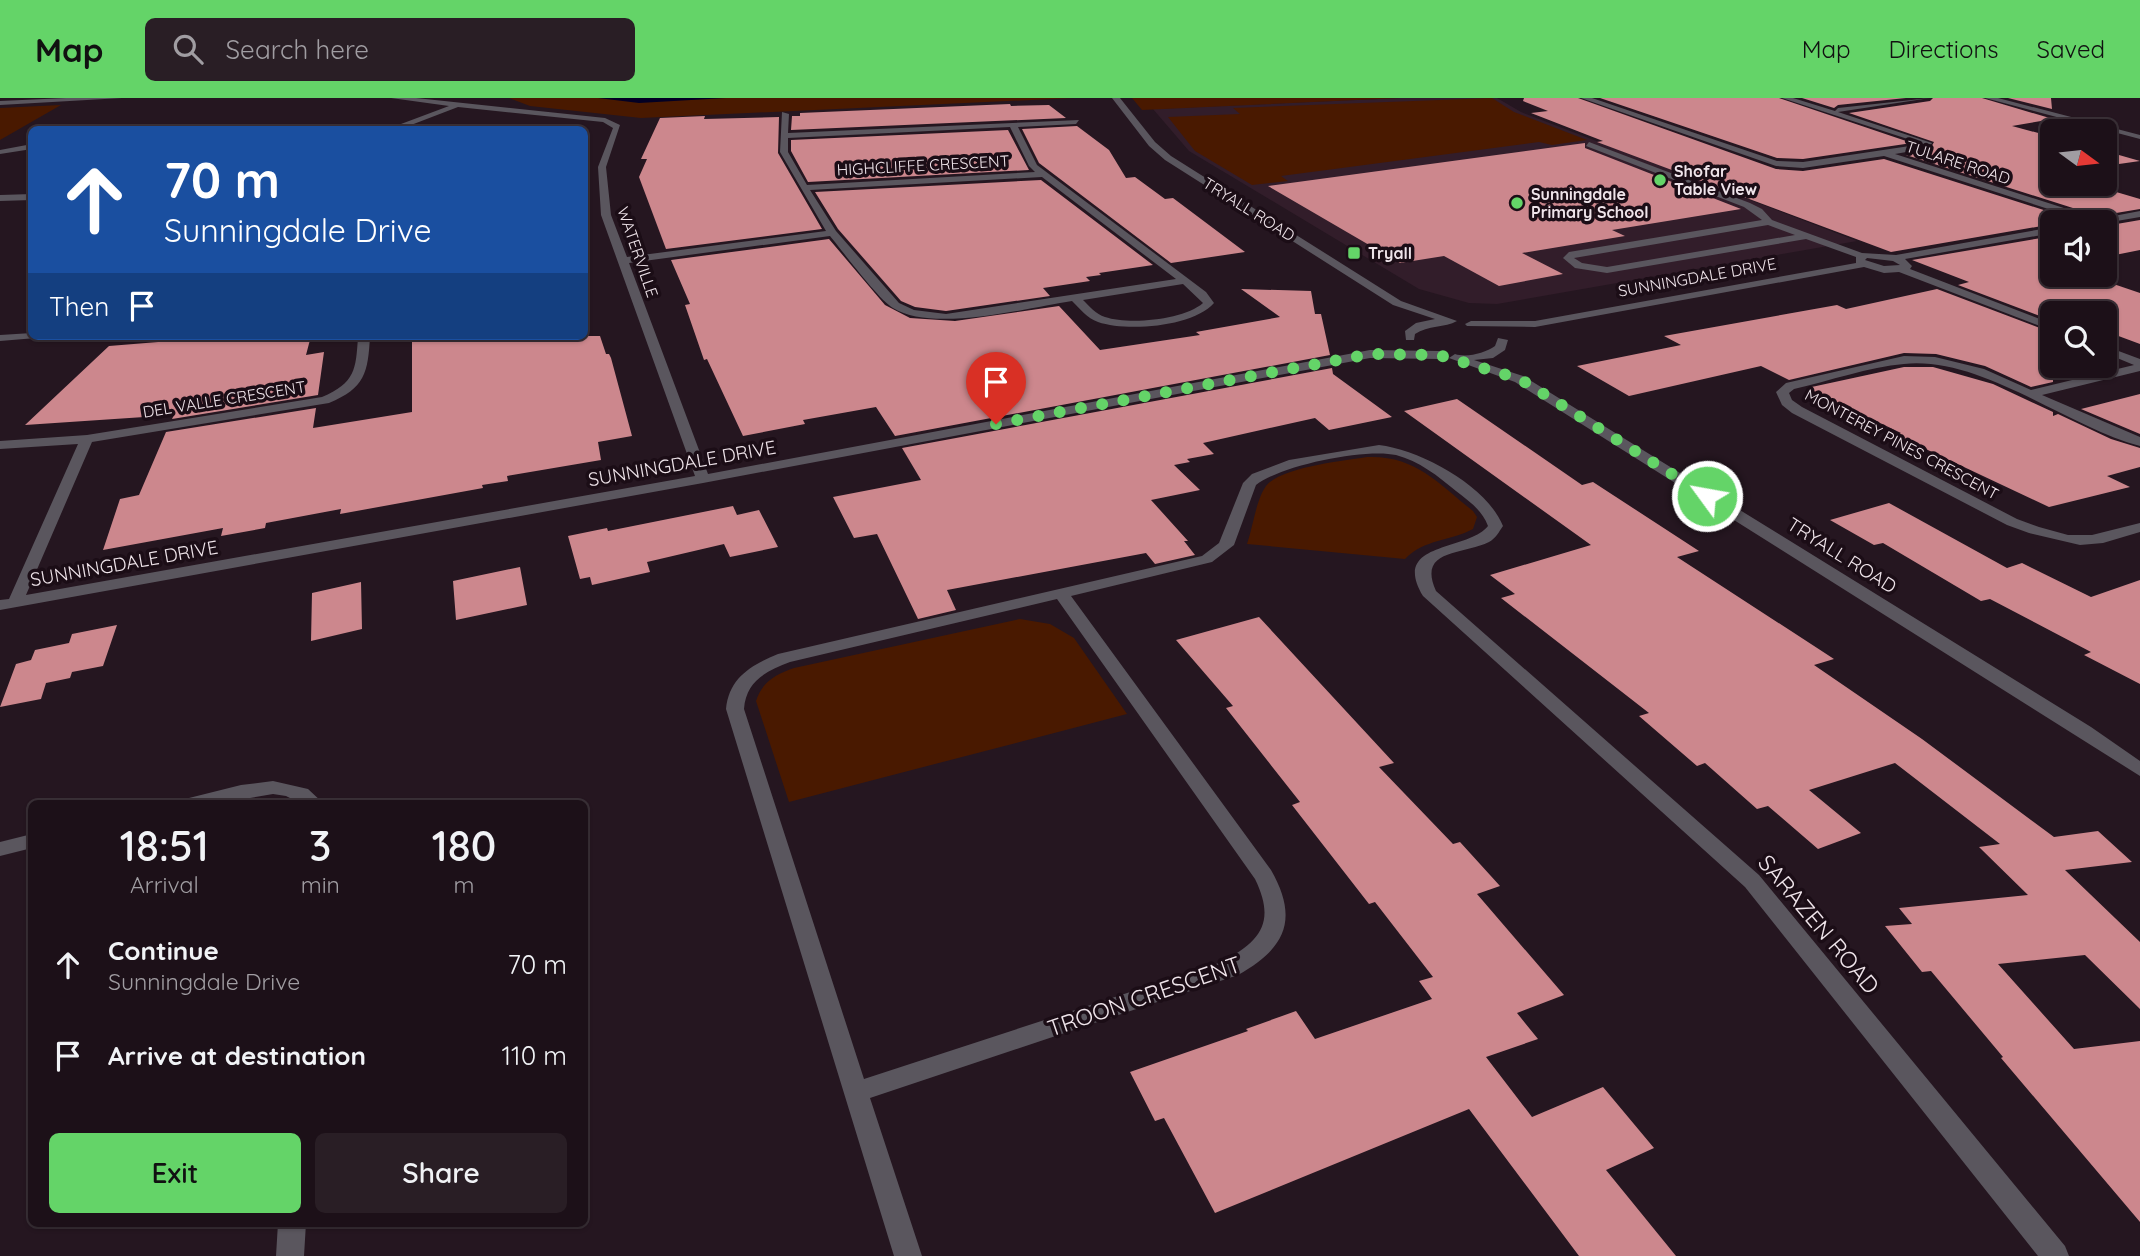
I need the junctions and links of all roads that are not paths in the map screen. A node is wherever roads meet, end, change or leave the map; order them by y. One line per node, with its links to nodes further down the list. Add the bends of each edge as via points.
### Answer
1 (118, 98): 10 (street)
2 (395, 98): 11 (street, WATERVILLE)
3 (478, 98): 11 (street)
4 (1116, 98): 41 (street, TRYALL ROAD, via 1168,158)
5 (1585, 98): 23 (street, via 1776,163 1803,165)
6 (1786, 98): 13 (street)
7 (1926, 98): 13 (street)
8 (1989, 98): 12 (street)
9 (2033, 102): 12 (street)
10 (0, 103)
11 (459, 105): 17 (street); 37 (street, WATERVILLE, via 614,124 617,127 602,167 602,187 606,215)
12 (2016, 105): 19 (street)
13 (1831, 111): 23 (street, TULARE ROAD, via 1928,143)
14 (785, 114): 18 (street)
15 (1076, 122): 16 (street, HIGHCLIFFE CRESCENT)
16 (1013, 125): 18 (street, HIGHCLIFFE CRESCENT); 24 (street, HIGHCLIFFE CRESCENT, via 1033,166)
17 (400, 126)
18 (785, 136): 25 (street, via 784,152)
19 (2140, 137)
20 (1589, 144): 31 (street, via 1747,205)
21 (28, 147): 22 (street)
22 (0, 152)
23 (1883, 153): 28 (street, TULARE ROAD)
24 (1044, 174): 25 (street, HIGHCLIFFE CRESCENT); 39 (street, HIGHCLIFFE CRESCENT)
25 (804, 188): 33 (street)
26 (28, 197): 27 (street)
27 (1, 199)
28 (2060, 210)
29 (2140, 214): 30 (street)
30 (2117, 218)
31 (1769, 222): 34 (street); 34 (street, via 1569,258 1578,266 1607,270)
32 (2040, 232): 35 (street)
33 (832, 233): 37 (street); 40 (street, via 895,305 912,313 946,317)
34 (1807, 236): 36 (street)
35 (1896, 258): 36 (street, via 1876,254); 38 (street, via 1907,266)
36 (1863, 260): 38 (street, via 1883,269); 45 (street, SUNNINGDALE DRIVE)
37 (623, 261): 62 (street, WATERVILLE)
38 (1901, 269): 43 (street)
39 (1184, 281): 40 (street); 40 (street, HIGHCLIFFE CRESCENT, via 1209,303 1204,311 1152,321 1115,322 1092,314)
40 (1074, 297)
41 (1397, 303): 42 (street, TRYALL ROAD); 46 (street, TRYALL ROAD)
42 (1451, 321): 44 (street); 46 (street)
43 (2040, 323)
44 (1471, 324): 45 (street, SUNNINGDALE DRIVE); 51 (street, TRYALL ROAD, via 1491,331)
45 (1535, 324): 51 (street, SUNNINGDALE DRIVE)
46 (1417, 326): 49 (street, via 1409,332)
47 (28, 336): 48 (street)
48 (0, 338)
49 (1410, 338): 52 (street, SUNNINGDALE DRIVE); 54 (street, via 1419,348)
50 (364, 340): 59 (street, DEL VALLE CRESCENT, via 358,381 337,396 307,405)
51 (1499, 346): 55 (street, SUNNINGDALE DRIVE, via 1480,357); 57 (street, TRYALL ROAD)
52 (1370, 354): 54 (street, SUNNINGDALE DRIVE); 62 (street, SUNNINGDALE DRIVE)
53 (2117, 354): 56 (street)
54 (1439, 355): 55 (street)
55 (1455, 358): 57 (street, TRYALL ROAD)
56 (2140, 365): 58 (street)
57 (1520, 379): 66 (street, TRYALL ROAD)
58 (2029, 394): 60 (street); 63 (street, MONTEREY PINES CRESCENT, via 1958,365 1922,360 1837,374 1782,392 1797,410 2041,533 2101,539)
59 (87, 439): 61 (street, DEL VALLE CRESCENT); 65 (street)
60 (2140, 442)
61 (0, 445)
62 (703, 479): 65 (street, SUNNINGDALE DRIVE)
63 (2140, 527)
64 (1062, 594): 71 (street, via 784,658 756,671 739,689 735,709); 71 (street, TROON CRESCENT, via 1264,875 1278,908 1276,926 1252,958 1230,969); 75 (street, SARAZEN ROAD, via 1207,559 1226,545 1250,483 1266,471 1363,450 1395,451 1423,460 1490,512 1496,526 1486,538 1433,555 1422,571 1430,593 1752,881)
65 (8, 604)
66 (2140, 770)
67 (211, 800): 68 (street, via 272,788)
68 (309, 800)
69 (28, 842): 70 (street)
70 (0, 849)
71 (856, 1092): 74 (street)
72 (292, 1227): 73 (street)
73 (290, 1256)
74 (908, 1256)
75 (2055, 1256)

